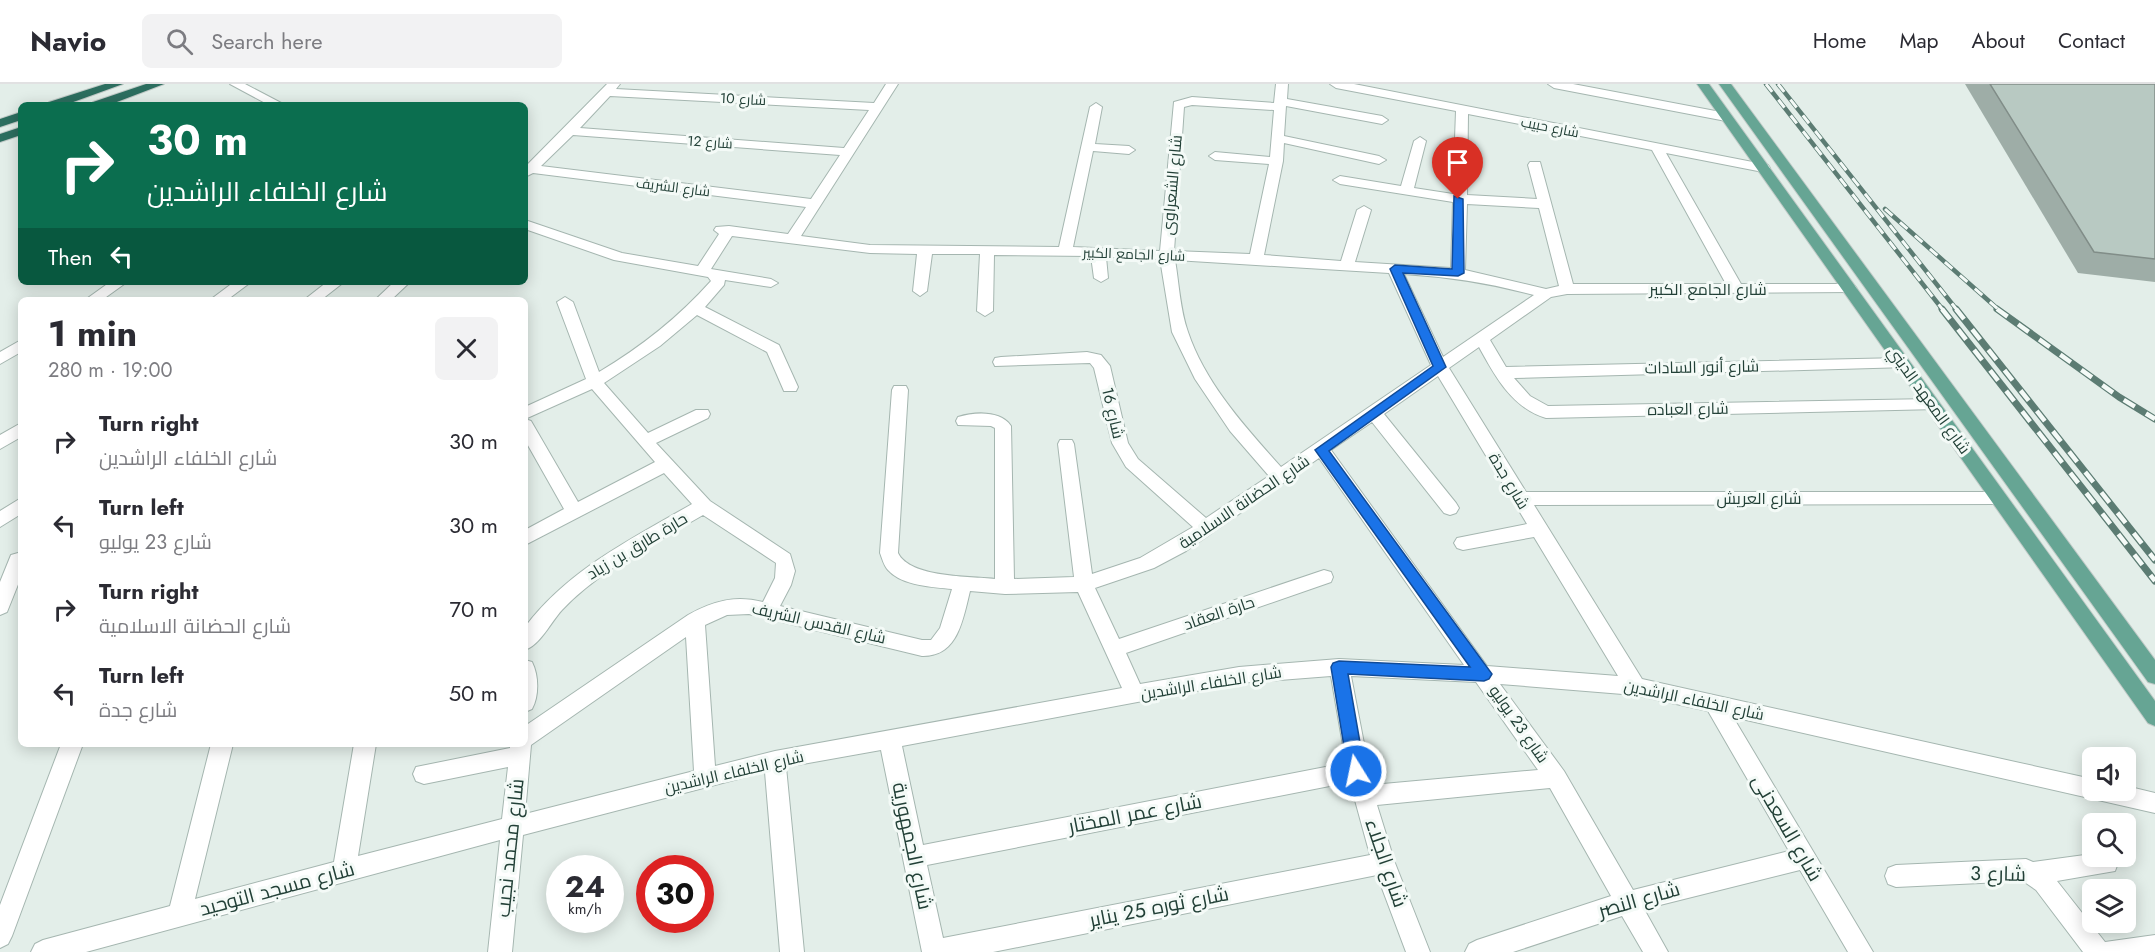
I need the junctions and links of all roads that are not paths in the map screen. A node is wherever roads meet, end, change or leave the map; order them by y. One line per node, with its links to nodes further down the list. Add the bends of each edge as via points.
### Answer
1 (117, 84): 11 (highway)
2 (158, 84): 14 (highway)
3 (236, 84): 15 (street)
4 (892, 84): 17 (street)
5 (1282, 84): 16 (street)
6 (1336, 84): 19 (street, شارع حبيب)
7 (1554, 84): 21 (street)
8 (1703, 84): 21 (main road, شارع المعهد الديني)
9 (1725, 84): 93 (main road, شارع المعهد الديني)
10 (611, 88): 17 (street, شارع 10); 24 (street)
11 (94, 91): 12 (highway); 13 (highway)
12 (62, 102)
13 (100, 102)
14 (107, 102)
15 (273, 102)
16 (1280, 104): 22 (street); 27 (street); 51 (street, شارع الشعراوى, via 1192,101 1178,105)
17 (878, 107): 32 (street)
18 (1096, 107): 29 (street)
19 (1462, 110): 30 (street, شارع حبيب); 41 (street)
20 (18, 117): 23 (highway)
21 (1726, 117): 37 (main road, شارع المعهد الديني)
22 (1382, 120)
23 (0, 123)
24 (570, 131): 32 (street, شارع 12); 38 (street)
25 (18, 132): 26 (highway)
26 (0, 138)
27 (1277, 138): 34 (street); 35 (street)
28 (1420, 141): 40 (street)
29 (1086, 147): 31 (street); 48 (street)
30 (1657, 147): 37 (street, شارع حبيب); 64 (street)
31 (1130, 150)
32 (849, 152): 42 (street)
33 (1215, 156): 35 (street)
34 (1379, 160)
35 (1276, 161): 52 (street)
36 (1535, 165): 43 (street)
37 (1763, 168): 65 (main road, شارع المعهد الديني)
38 (528, 172): 42 (street, شارع الشريف)
39 (1340, 180): 40 (street)
40 (1406, 192): 41 (street)
41 (1458, 199): 43 (street); 56 (street)
42 (815, 204): 46 (street)
43 (1545, 204): 63 (street)
44 (1364, 210): 53 (street)
45 (528, 225): 55 (street, via 619,256)
46 (792, 239): 47 (street, شارع الجامع الكبير, via 870,249); 55 (street, شارع الجامع الكبير, via 725,230)
47 (925, 250): 49 (street, شارع الجامع الكبير); 66 (street)
48 (1065, 251): 49 (street, شارع الجامع الكبير); 50 (street, شارع الجامع الكبير)
49 (987, 252): 74 (street)
50 (1098, 253): 51 (street, شارع الجامع الكبير); 57 (street)
51 (1167, 256): 52 (street, شارع الجامع الكبير); 100 (street, شارع الشعراوى, via 1180,332 1203,379 1236,427)
52 (1256, 259): 53 (street, شارع الجامع الكبير)
53 (1347, 266): 54 (street, شارع الجامع الكبير)
54 (1395, 269): 56 (street, شارع الجامع الكبير); 81 (street, شارع جدة)
55 (706, 272): 58 (street); 73 (street, via 716,275 719,282)
56 (1458, 273): 67 (street, شارع الجامع الكبير)
57 (1101, 278)
58 (771, 283)
59 (115, 285): 68 (street)
60 (240, 285): 69 (street)
61 (333, 285): 70 (street)
62 (400, 285): 71 (street)
63 (1567, 289): 64 (street, شارع الجامع الكبير); 67 (street, شارع الحضانة الاسلامية)
64 (1736, 289): 65 (street, شارع الجامع الكبير)
65 (1850, 289): 80 (main road, شارع المعهد الديني)
66 (920, 291)
67 (1546, 294): 75 (street, شارع الحضانة الاسلامية)
68 (97, 297)
69 (222, 297)
70 (316, 297)
71 (386, 297)
72 (566, 302): 83 (street)
73 (697, 309): 83 (street); 84 (street, via 774,350)
74 (985, 311)
75 (1481, 338): 81 (street, شارع الحضانة الاسلامية); 82 (street, شارع العباده)
76 (18, 347): 77 (street)
77 (3, 357): 78 (street)
78 (18, 360)
79 (1001, 362): 108 (street, شارع 16, via 1087,357 1099,362 1125,454)
80 (1902, 363): 82 (street, شارع أنور السادات); 86 (main road, شارع المعهد الديني)
81 (1440, 367): 88 (street, شارع الحضانة الاسلامية); 102 (street, شارع جدة)
82 (1502, 372): 86 (street, شارع العباده, via 1521,398 1546,412)
83 (595, 382): 87 (street); 95 (street)
84 (790, 387)
85 (900, 390): 114 (street, شارع الحضانة الاسلامية, via 888,553 895,566 909,574)
86 (1932, 405): 94 (main road, شارع المعهد الديني)
87 (528, 412)
88 (1374, 412): 98 (street, شارع الحضانة الاسلامية); 105 (street)
89 (702, 414): 95 (street)
90 (964, 421): 116 (street, via 992,420 1004,426)
91 (528, 430): 106 (street)
92 (18, 431): 96 (street)
93 (1983, 439): 94 (main road); 124 (main road, شارع المعهد الديني)
94 (1957, 440): 101 (main road, شارع المعهد الديني)
95 (645, 441): 99 (street)
96 (0, 443)
97 (1066, 444): 115 (street)
98 (1322, 450): 100 (street, شارع الحضانة الاسلامية); 123 (street, شارع 23 يوليو)
99 (666, 464): 103 (street); 106 (street)
100 (1280, 477): 108 (street, شارع الحضانة الاسلامية)
101 (1998, 498): 102 (street, شارع العريش); 128 (main road, شارع المعهد الديني)
102 (1520, 499): 109 (street, شارع جدة)
103 (704, 506): 118 (street, via 783,559 785,577); 120 (street, حارة طارق بن زياد, via 601,565 566,592)
104 (18, 507): 107 (street)
105 (1450, 508)
106 (574, 512): 110 (street)
107 (0, 520)
108 (1206, 529): 115 (street, شارع الحضانة الاسلامية, via 1147,563)
109 (1539, 529): 111 (street); 125 (street, شارع جدة)
110 (528, 536)
111 (1463, 543)
112 (13, 562): 117 (street)
113 (1324, 577): 121 (street, حارة العقاد)
114 (963, 583): 116 (street, شارع الحضانة الاسلامية); 118 (street, شارع القدس الشريف, via 944,642 936,648 922,648)
115 (1084, 584): 116 (street, شارع الحضانة الاسلامية); 121 (street)
116 (1005, 587)
117 (0, 607)
118 (768, 611): 119 (street, شارع القدس الشريف, via 730,604)
119 (695, 621): 130 (street, شارع القدس الشريف); 139 (street)
120 (528, 638)
121 (1114, 649): 126 (street)
122 (1339, 667): 123 (street, شارع الخلفاء الراشدين); 126 (street, شارع الخلفاء الراشدين, via 1239,675); 137 (street, شارع الجلاء)
123 (1484, 674): 125 (street, شارع الخلفاء الراشدين); 140 (street, شارع 23 يوليو)
124 (2155, 675)
125 (1635, 686): 127 (street, شارع الخلفاء الراشدين)
126 (1135, 695): 129 (street, شارع الخلفاء الراشدين)
127 (1714, 703): 141 (street, شارع الخلفاء الراشدين); 147 (street, شارع السعدنى)
128 (2155, 717)
129 (890, 740): 136 (street, شارع الخلفاء الراشدين); 146 (street, شارع الجمهورية)
130 (528, 742)
131 (71, 747): 155 (street)
132 (221, 747): 154 (street)
133 (364, 747): 150 (street)
134 (518, 747): 138 (street)
135 (522, 747): 145 (street, شارع محمد نجيب)
136 (775, 760): 139 (street, شارع الخلفاء الراشدين); 159 (street)
137 (1356, 771): 142 (street, شارع الجلاء); 146 (street, شارع عمر المختار)
138 (424, 774)
139 (705, 777): 145 (street, شارع الخلفاء الراشدين)
140 (1556, 778): 142 (street); 153 (street, شارع 23 يوليو)
141 (2082, 787)
142 (1363, 796): 148 (street, شارع الجلاء)
143 (2136, 799): 144 (street)
144 (2155, 803)
145 (512, 827): 150 (street, شارع مسجد التوحيد); 157 (street, شارع محمد نجيب)
146 (914, 857): 160 (street, شارع الجمهورية)
147 (1804, 858): 153 (street, شارع النصر); 164 (street, شارع السعدنى)
148 (1384, 863): 160 (street, شارع ثوره 25 يناير); 161 (street, شارع الجلاء)
149 (2082, 866): 151 (street)
150 (344, 870): 154 (street, شارع مسجد التوحيد)
151 (2033, 873): 152 (street, شارع 3, via 2019,870); 165 (street, شارع 3)
152 (1896, 876)
153 (1629, 902): 162 (street, شارع النصر); 163 (street, شارع 23 يوليو)
154 (179, 915): 158 (street, شارع مسجد التوحيد)
155 (0, 936)
156 (2155, 947): 166 (street)
157 (495, 951)
158 (43, 952)
159 (792, 952)
160 (934, 952)
161 (1418, 952)
162 (1477, 952)
163 (1656, 952)
164 (1861, 952)
165 (2098, 952)
166 (2110, 952)

